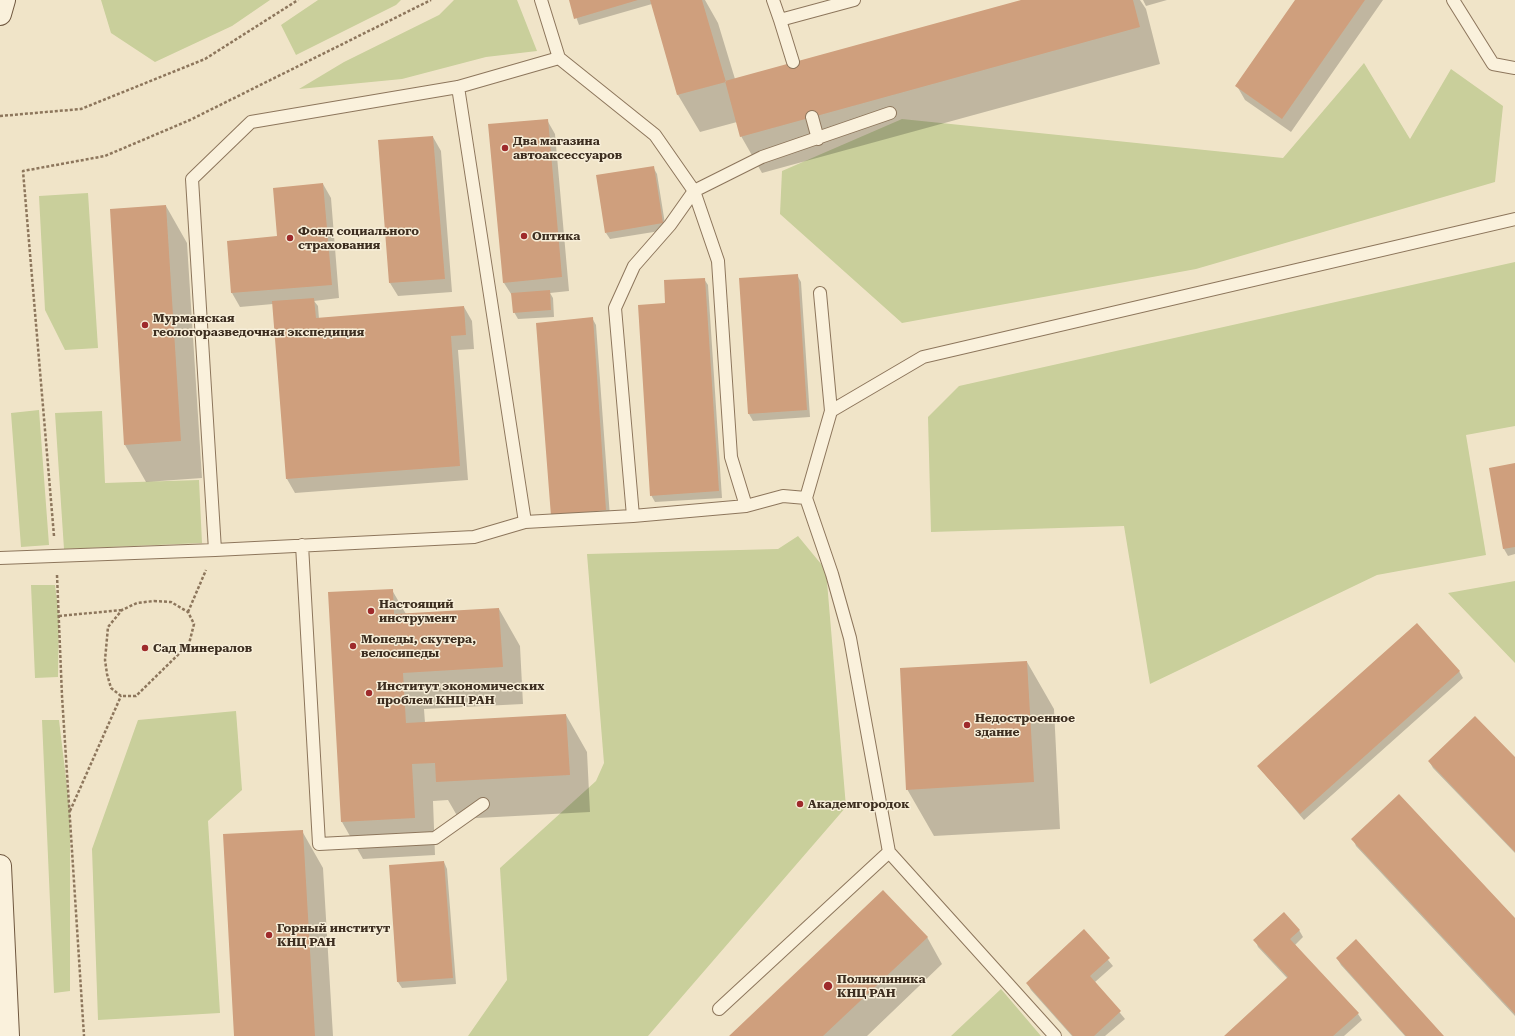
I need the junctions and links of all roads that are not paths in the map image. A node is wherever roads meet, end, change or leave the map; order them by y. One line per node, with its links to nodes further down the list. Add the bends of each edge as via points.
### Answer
1 (4, 0): 6 (street)
2 (541, 0): 8 (lane)
3 (773, 0): 7 (lane)
4 (854, 0): 7 (lane)
5 (1453, 0): 10 (lane, via 1493,64)
6 (0, 14)
7 (780, 20): 9 (lane)
8 (559, 58): 11 (lane); 15 (lane, via 655,135)
9 (793, 62)
10 (1515, 68)
11 (458, 87): 22 (lane); 24 (lane, via 252,122 192,179)
12 (890, 113): 14 (lane)
13 (812, 117): 14 (lane)
14 (818, 139): 15 (lane, via 762,157)
15 (694, 192): 20 (lane, via 718,261 731,457); 21 (lane, via 670,225 634,266 615,308)
16 (1515, 219): 18 (lane, via 923,357)
17 (820, 293): 18 (lane)
18 (832, 412): 19 (lane)
19 (806, 498): 20 (lane, via 783,496); 27 (lane, via 832,574 850,638)
20 (746, 506): 21 (lane)
21 (633, 516): 22 (lane)
22 (524, 522): 23 (lane, via 474,537)
23 (302, 545): 24 (lane); 26 (lane, via 319,844 435,838)
24 (215, 550): 25 (lane)
25 (0, 558)
26 (484, 804)
27 (889, 852): 30 (lane); 32 (lane)
28 (0, 866): 29 (street)
29 (1, 900): 31 (street)
30 (719, 1009)
31 (8, 1036)
32 (1055, 1036)

